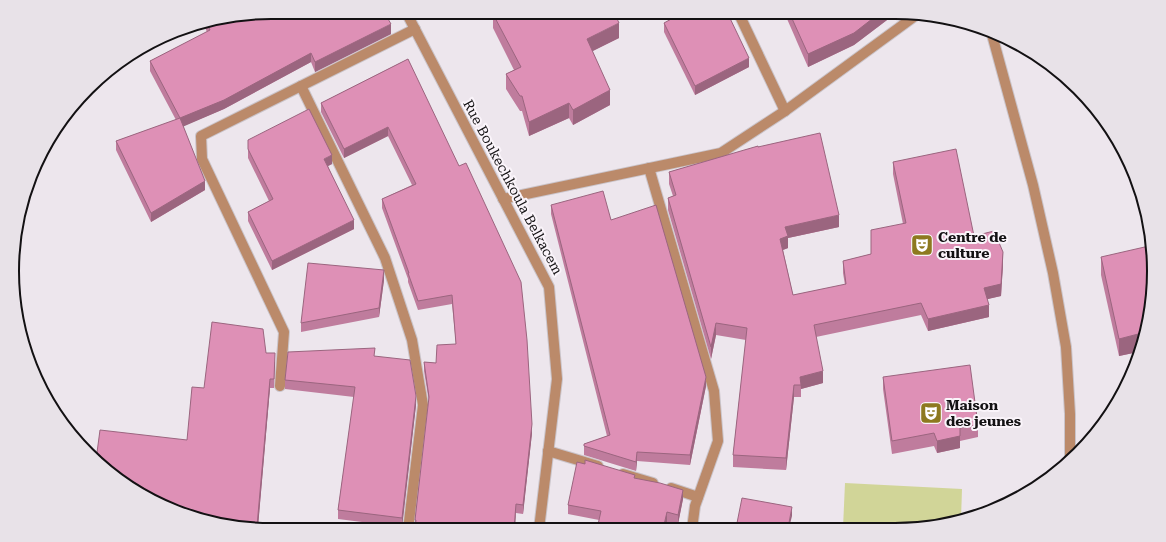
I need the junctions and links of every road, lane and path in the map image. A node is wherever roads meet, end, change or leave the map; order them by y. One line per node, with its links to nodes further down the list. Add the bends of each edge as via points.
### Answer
1 (410, 19): 4 (street, Rue Boukechkoula Belkacem)
2 (741, 19): 7 (street)
3 (910, 20): 7 (street)
4 (415, 29): 6 (street); 9 (street, Rue Boukechkoula Belkacem)
5 (993, 39): 12 (street, via 1033,185 1053,273 1066,347)
6 (301, 86): 10 (street, via 201,136 202,159 284,332); 14 (street, via 385,258 412,340 423,405)
7 (785, 111): 8 (street, via 721,153)
8 (649, 168): 9 (street); 13 (street, via 714,391 718,441)
9 (503, 199): 11 (street, Rue Boukechkoula Belkacem, via 549,287 557,379)
10 (280, 386)
11 (548, 451): 13 (street); 15 (street, Rue Boukechkoula Belkacem)
12 (1070, 452)
13 (698, 497): 16 (street)
14 (409, 523)
15 (540, 523)
16 (693, 523)

